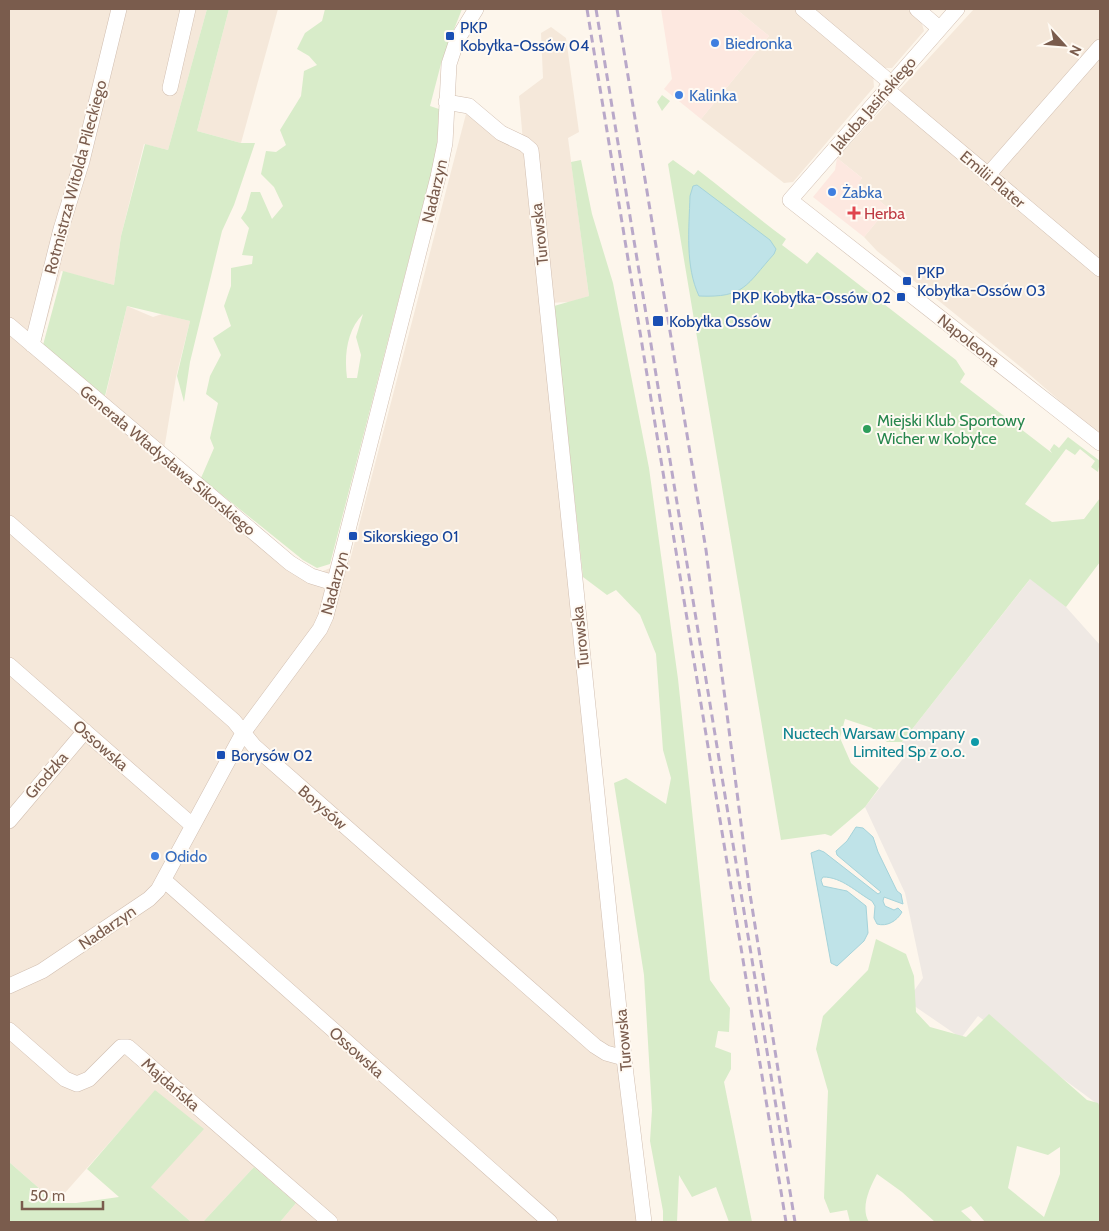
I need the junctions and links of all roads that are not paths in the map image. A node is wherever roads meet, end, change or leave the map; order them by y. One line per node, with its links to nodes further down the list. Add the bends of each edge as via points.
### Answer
1 (118, 9): 16 (street, Rotmistrza Witolda Pileckiego, via 82,161)
2 (188, 9): 10 (street)
3 (476, 9): 11 (street, Nadarzyn, via 449,64)
4 (803, 9): 9 (street, Emilii Plater)
5 (917, 9): 7 (street)
6 (957, 9): 7 (street, Jakuba Jasińskiego)
7 (939, 28): 9 (street, Jakuba Jasińskiego)
8 (1100, 48): 12 (street)
9 (888, 86): 12 (street, Emilii Plater); 13 (street, Jakuba Jasińskiego)
10 (170, 88)
11 (446, 102): 19 (street, Nadarzyn, via 445,143 438,177); 28 (street, Turowska, via 469,106 501,133 531,150)
12 (988, 175): 14 (street, Emilii Plater)
13 (790, 200): 17 (street, Napoleona)
14 (1097, 260)
15 (9, 325): 16 (street, Generała Władysława Sikorskiego)
16 (32, 345): 19 (street, Generała Władysława Sikorskiego, via 290,563 311,576)
17 (1100, 443)
18 (9, 523): 22 (street, Borysów, via 234,721)
19 (334, 583): 22 (street, Nadarzyn, via 320,629)
20 (9, 665): 21 (street, Ossowska)
21 (85, 731): 23 (street, Grodzka); 24 (street, Ossowska)
22 (243, 733): 24 (street, Nadarzyn); 28 (street, Borysów, via 595,1046)
23 (9, 820)
24 (192, 824): 25 (street, Nadarzyn)
25 (165, 881): 26 (street, Nadarzyn, via 149,899 42,971); 30 (street, Ossowska)
26 (9, 986)
27 (9, 1030): 29 (street, Majdańska, via 65,1079 77,1084 89,1079 121,1047 128,1047)
28 (624, 1058): 31 (street, Turowska)
29 (330, 1222)
30 (550, 1222)
31 (644, 1222)

